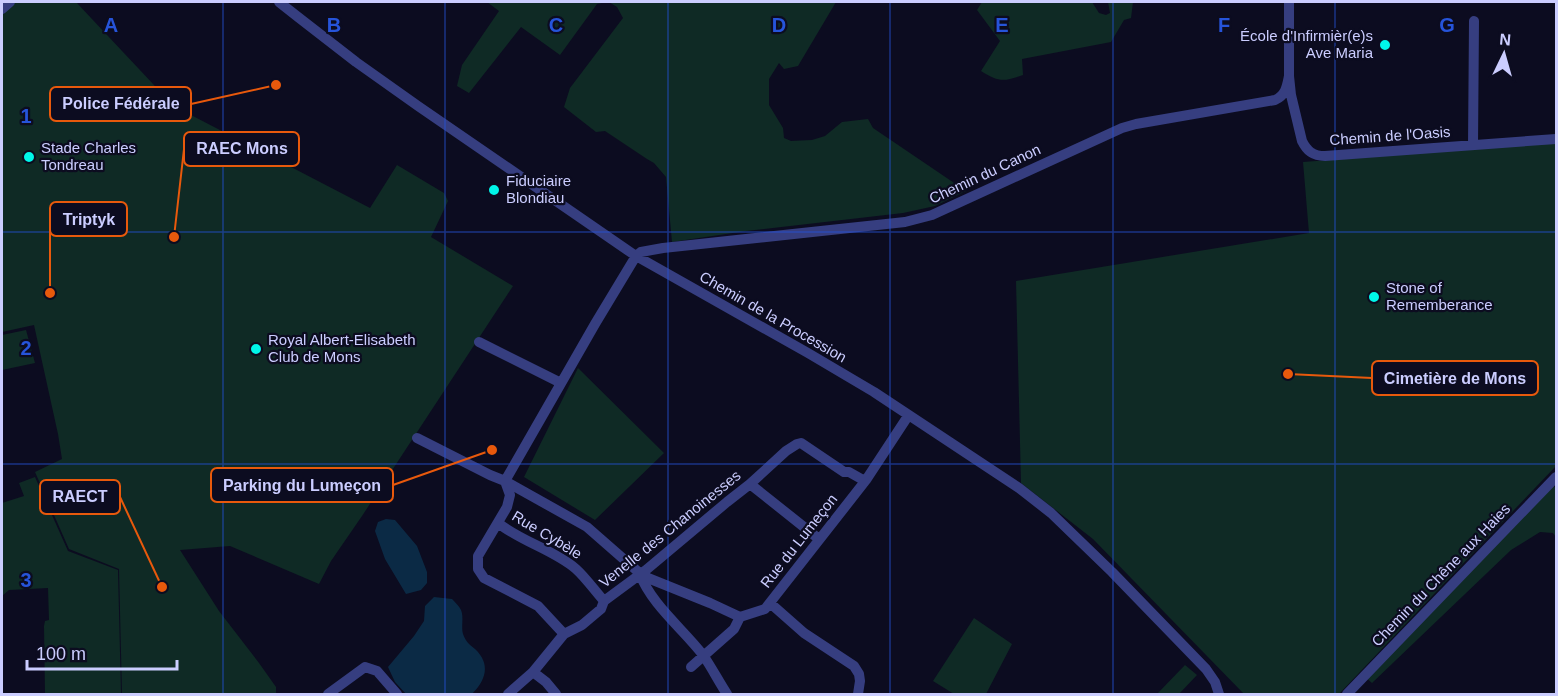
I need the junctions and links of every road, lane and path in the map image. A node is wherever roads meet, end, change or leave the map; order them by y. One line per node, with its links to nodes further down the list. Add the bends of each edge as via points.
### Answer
1 (10, 2): 4 (street)
2 (279, 2): 9 (street, Chemin de la Procession, via 356,62)
3 (1289, 2): 6 (street, Chemin de l'Oasis)
4 (2, 9)
5 (1474, 21): 8 (street)
6 (1289, 76): 8 (street, Chemin de l'Oasis, via 1299,133 1305,148 1318,156); 9 (street, Chemin du Canon, via 1285,92 1275,100 1122,128 932,215 905,222 663,248)
7 (1557, 139): 8 (street, Chemin de l'Oasis)
8 (1473, 146)
9 (636, 256): 11 (street); 12 (street, Chemin de la Procession, via 808,353)
10 (479, 342): 11 (street)
11 (561, 382): 15 (street)
12 (908, 416): 16 (street, Rue du Lumeçon); 34 (street, Chemin de la Procession, via 1051,513 1206,669)
13 (417, 438): 15 (street)
14 (1557, 477): 35 (street, Chemin du Chêne aux Haies)
15 (505, 481): 18 (street, via 510,495); 20 (street, via 587,527)
16 (865, 481): 17 (street, Venelle des Chanoinesses, via 801,443 786,451); 19 (street, Rue du Lumeçon)
17 (750, 484): 19 (street); 20 (street, Venelle des Chanoinesses)
18 (498, 523): 21 (street, Rue Cybèle, via 577,570); 24 (street, via 477,556 478,569 484,578 538,606)
19 (819, 539): 22 (street, Rue du Lumeçon)
20 (640, 574): 21 (street, Venelle des Chanoinesses); 23 (street); 25 (street, via 653,598)
21 (604, 601): 24 (street, Venelle des Chanoinesses, via 601,609 582,625)
22 (770, 603): 23 (street, Rue du Lumeçon, via 765,609); 33 (street, via 804,633 854,666 860,681)
23 (740, 617): 25 (street, via 734,629)
24 (564, 634): 27 (street, Venelle des Chanoinesses)
25 (703, 656): 26 (street); 32 (street)
26 (691, 667)
27 (533, 672): 30 (street, Venelle des Chanoinesses); 31 (street)
28 (328, 694): 29 (street, via 365,667 377,671)
29 (397, 694)
30 (508, 694)
31 (556, 694)
32 (728, 694)
33 (858, 694)
34 (1219, 694)
35 (1347, 694)

